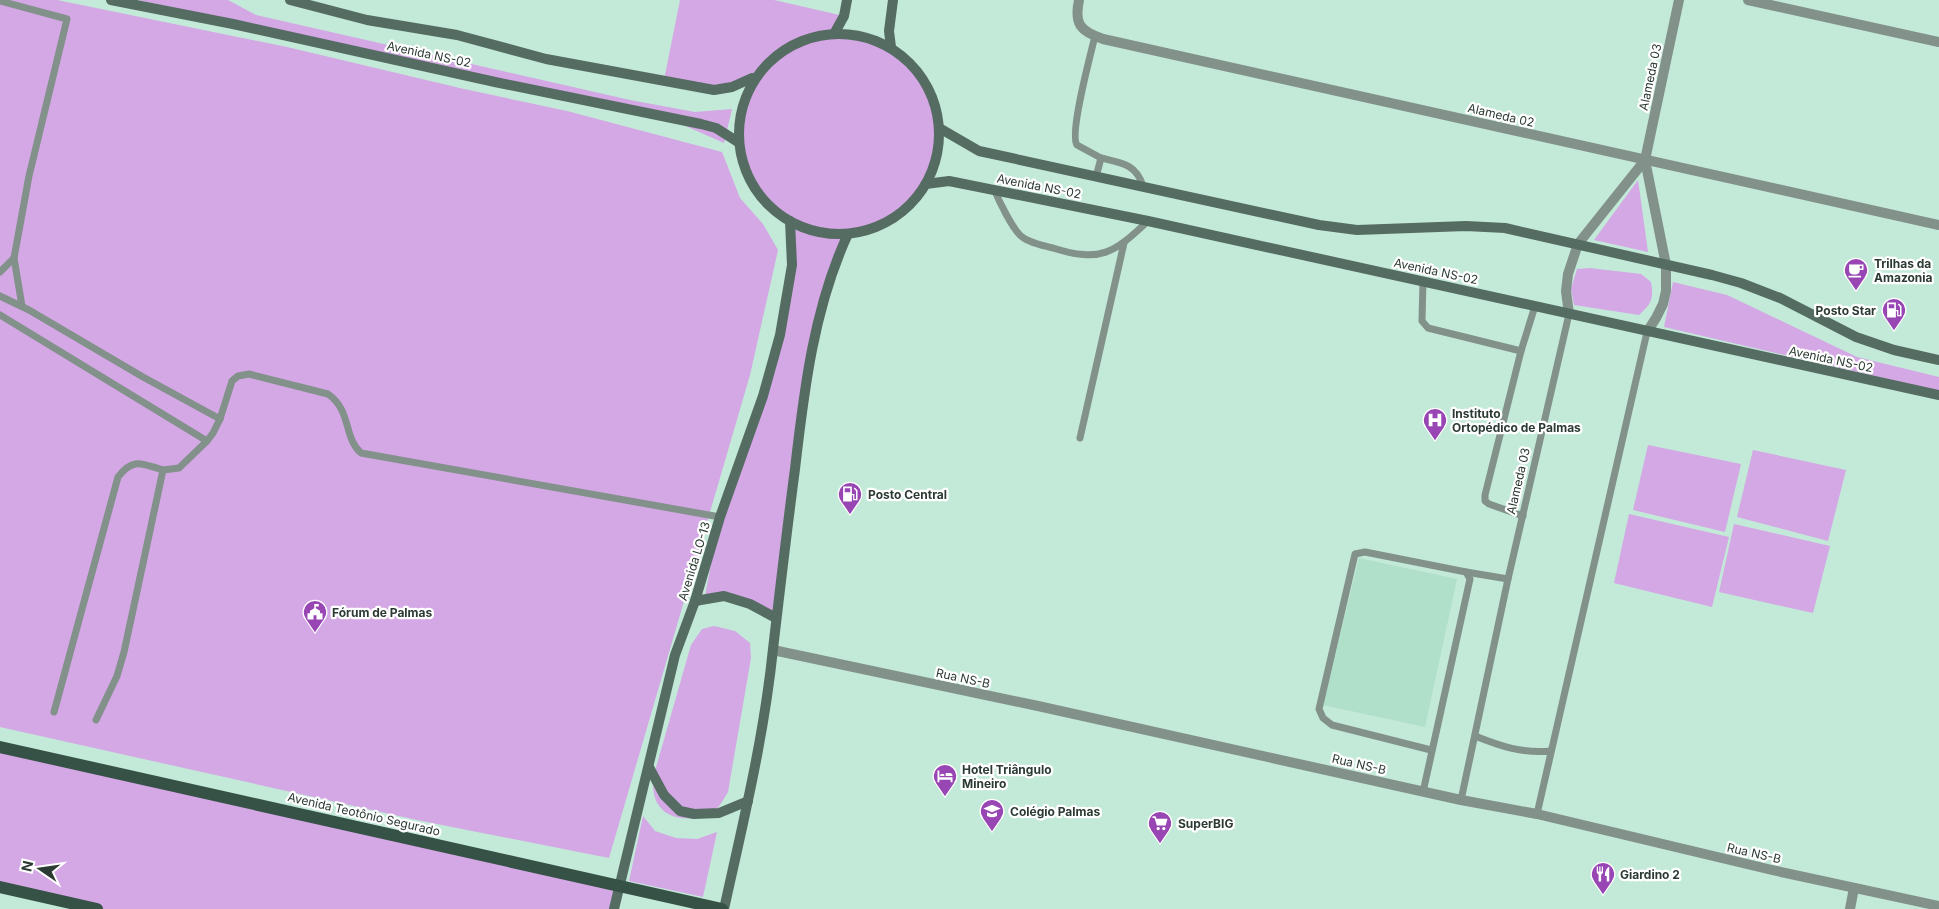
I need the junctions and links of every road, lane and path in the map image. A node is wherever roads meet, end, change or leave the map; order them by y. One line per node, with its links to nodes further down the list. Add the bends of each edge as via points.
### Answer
1 (111, 0): 15 (street, Avenida NS-02, via 701,124 716,128)
2 (290, 0): 13 (street, Avenida NS-02, via 368,20 456,35 546,59 714,90 732,87)
3 (847, 0): 9 (street, via 844,16)
4 (893, 0): 12 (street, via 889,31)
5 (1680, 0): 17 (street, Alameda 03)
6 (1748, 0): 11 (street)
7 (0, 1): 28 (lane, via 67,18 29,176)
8 (1078, 4): 10 (street, Alameda 02, via 1076,18 1080,27)
9 (834, 34): 12 (street, via 865,37); 13 (street, via 804,41)
10 (1095, 36): 16 (lane, via 1074,138 1077,145); 17 (street, Alameda 02)
11 (1939, 42)
12 (891, 47): 14 (street, via 916,68 924,80 937,108)
13 (752, 78): 15 (street, via 744,96)
14 (941, 129): 18 (street, Avenida NS-02, via 979,151); 19 (street, via 937,155)
15 (738, 142): 22 (street, via 744,168 753,185 773,210)
16 (1101, 158): 18 (lane); 20 (lane, via 1133,167)
17 (1646, 160): 24 (street, Alameda 02); 27 (street, Alameda 03); 29 (street, Alameda 03)
18 (1096, 177): 20 (street, Avenida NS-02)
19 (926, 184): 21 (street, Avenida NS-02, via 949,181); 25 (street, via 908,209 893,220)
20 (1144, 186): 27 (street, Avenida NS-02, via 1319,225 1357,230 1466,226 1505,228)
21 (994, 189): 23 (street, Avenida NS-02); 26 (lane, via 1019,234 1026,240 1089,256 1109,252)
22 (790, 221): 25 (street, via 831,233); 46 (street, Avenida LO-13, via 792,265 780,335 763,396)
23 (1148, 221): 26 (lane); 31 (street, Avenida NS-02)
24 (1939, 225)
25 (848, 234): 50 (street, via 826,289 803,404)
26 (1124, 243): 42 (lane)
27 (1578, 244): 29 (street, Avenida NS-02); 35 (street, Alameda 03, via 1568,274)
28 (14, 258): 30 (lane); 33 (lane)
29 (1666, 264): 37 (street, Alameda 03, via 1663,304); 39 (street, Avenida NS-02, via 1741,283 1780,298 1856,338)
30 (0, 272)
31 (1423, 282): 34 (street, Avenida NS-02); 38 (lane, via 1422,321 1428,328)
32 (0, 296): 33 (lane)
33 (22, 306): 41 (lane)
34 (1535, 306): 35 (street, Avenida NS-02); 38 (lane)
35 (1569, 314): 37 (street, Avenida NS-02); 45 (lane, Alameda 03)
36 (0, 315): 43 (lane)
37 (1647, 332): 40 (street, Avenida NS-02); 57 (lane, Alameda 03)
38 (1521, 351): 45 (lane, via 1485,495 1489,504)
39 (1939, 360)
40 (1939, 395)
41 (220, 419): 43 (lane); 46 (lane, via 232,381 249,374 328,394 337,400 354,446 361,453)
42 (1080, 438)
43 (207, 441): 44 (lane, via 179,468)
44 (163, 470): 52 (lane, via 135,463 125,467 118,477); 53 (lane, via 124,652)
45 (1523, 516): 48 (lane, Alameda 03)
46 (720, 517): 49 (street, Avenida LO-13)
47 (1466, 572): 48 (lane); 56 (lane, via 1470,579); 56 (lane, via 1365,552 1355,554 1319,709 1332,726)
48 (1508, 579): 54 (lane, Alameda 03)
49 (695, 601): 50 (street, via 724,596 750,604); 58 (street, Avenida LO-13, via 675,655)
50 (776, 618): 51 (street)
51 (773, 650): 59 (street, Rua NS-B); 61 (street, via 757,762)
52 (54, 712)
53 (96, 720)
54 (1475, 736): 57 (lane, via 1518,751); 60 (lane, Alameda 03)
55 (0, 746): 63 (main road, Avenida Teotônio Segurado)
56 (1431, 750): 59 (lane)
57 (1551, 751): 62 (lane, Alameda 03)
58 (649, 767): 61 (street, via 664,796 680,811 719,814); 63 (street, Avenida LO-13)
59 (1423, 792): 60 (street, Rua NS-B)
60 (1461, 800): 62 (street, Rua NS-B)
61 (748, 801): 69 (street)
62 (1537, 814): 65 (street, Rua NS-B)
63 (620, 885): 68 (street, Avenida LO-13); 69 (main road, Avenida Teotônio Segurado)
64 (0, 887): 67 (main road)
65 (1854, 888): 66 (street, Rua NS-B); 70 (street)
66 (1939, 906)
67 (97, 909)
68 (614, 909)
69 (723, 909)
70 (1850, 909)

